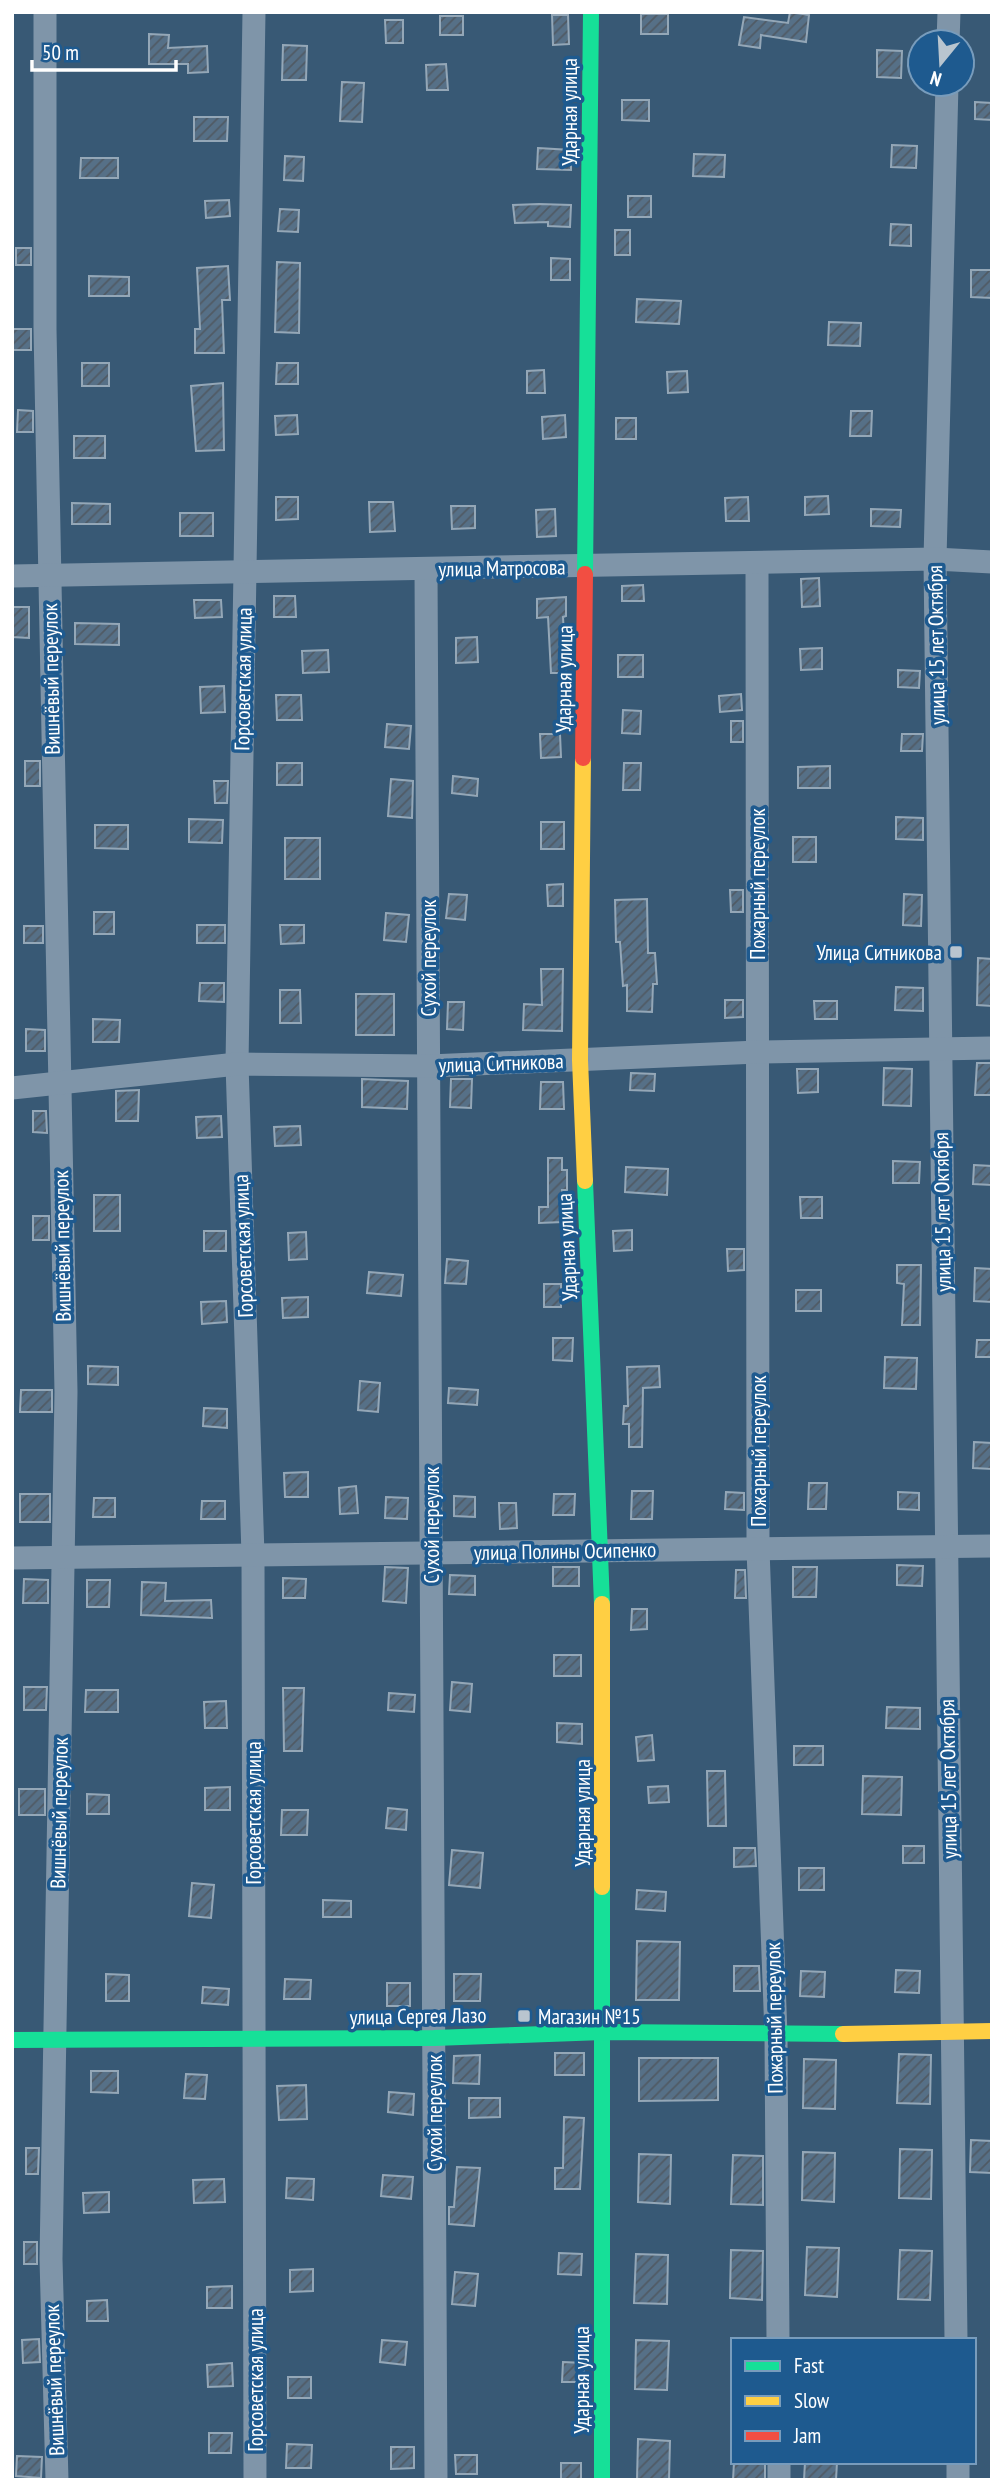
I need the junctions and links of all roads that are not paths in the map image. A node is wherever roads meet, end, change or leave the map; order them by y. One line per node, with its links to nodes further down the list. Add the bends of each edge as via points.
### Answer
1 (45, 12): 11 (street, Вишнёвый переулок)
2 (254, 12): 9 (street, Горсоветская улица)
3 (591, 12): 8 (street, Ударная улица)
4 (947, 98): 5 (street, улица 15 лет Октября)
5 (935, 559): 6 (street, улица Матросова); 7 (street, улица Матросова); 14 (street, улица 15 лет Октября)
6 (992, 562)
7 (757, 563): 8 (street, улица Матросова); 15 (street, Пожарный переулок)
8 (587, 567): 10 (street, улица Матросова); 16 (street, Ударная улица)
9 (245, 570): 10 (street, улица Матросова); 11 (street, улица Матросова); 17 (street, Горсоветская улица)
10 (426, 570): 18 (street, Сухой переулок)
11 (50, 575): 12 (street, улица Матросова); 19 (street, Вишнёвый переулок)
12 (12, 576)
13 (992, 1048): 14 (street, улица Ситникова)
14 (940, 1049): 15 (street, улица Ситникова); 22 (street, улица 15 лет Октября)
15 (758, 1052): 16 (street, улица Ситникова); 23 (street, Пожарный переулок)
16 (580, 1060): 18 (street, улица Ситникова); 24 (street, Ударная улица)
17 (237, 1064): 18 (street, улица Ситникова); 19 (street, улица Ситникова); 26 (street, Горсоветская улица)
18 (429, 1066): 25 (street, Сухой переулок)
19 (58, 1083): 20 (street, улица Ситникова); 27 (street, Вишнёвый переулок, via 66,1392)
20 (12, 1088)
21 (992, 1546): 22 (street, улица Полины Осипенко)
22 (946, 1547): 23 (street, улица Полины Осипенко); 31 (street, улица 15 лет Октября)
23 (758, 1549): 24 (street, улица Полины Осипенко); 32 (street, Пожарный переулок)
24 (602, 1551): 25 (street, улица Полины Осипенко); 30 (street, Ударная улица)
25 (431, 1553): 26 (street, улица Полины Осипенко); 34 (street, Сухой переулок)
26 (253, 1555): 27 (street, улица Полины Осипенко); 33 (street, Горсоветская улица)
27 (63, 1557): 28 (street, улица Полины Осипенко); 36 (street, Вишнёвый переулок)
28 (12, 1558)
29 (992, 2031): 31 (street, улица Сергея Лазо)
30 (603, 2032): 32 (street, улица Сергея Лазо); 34 (street, улица Сергея Лазо); 42 (street, Ударная улица)
31 (952, 2032): 32 (street, улица Сергея Лазо); 38 (street, улица 15 лет Октября)
32 (776, 2035): 37 (street, Пожарный переулок)
33 (254, 2038): 34 (street, улица Сергея Лазо); 36 (street, улица Сергея Лазо); 40 (street, Горсоветская улица)
34 (434, 2038): 41 (street, Сухой переулок)
35 (12, 2040): 36 (street, улица Сергея Лазо)
36 (55, 2040): 39 (street, Вишнёвый переулок, via 51,2259)
37 (778, 2338)
38 (956, 2338)
39 (57, 2480)
40 (255, 2480)
41 (436, 2480)
42 (602, 2480)

